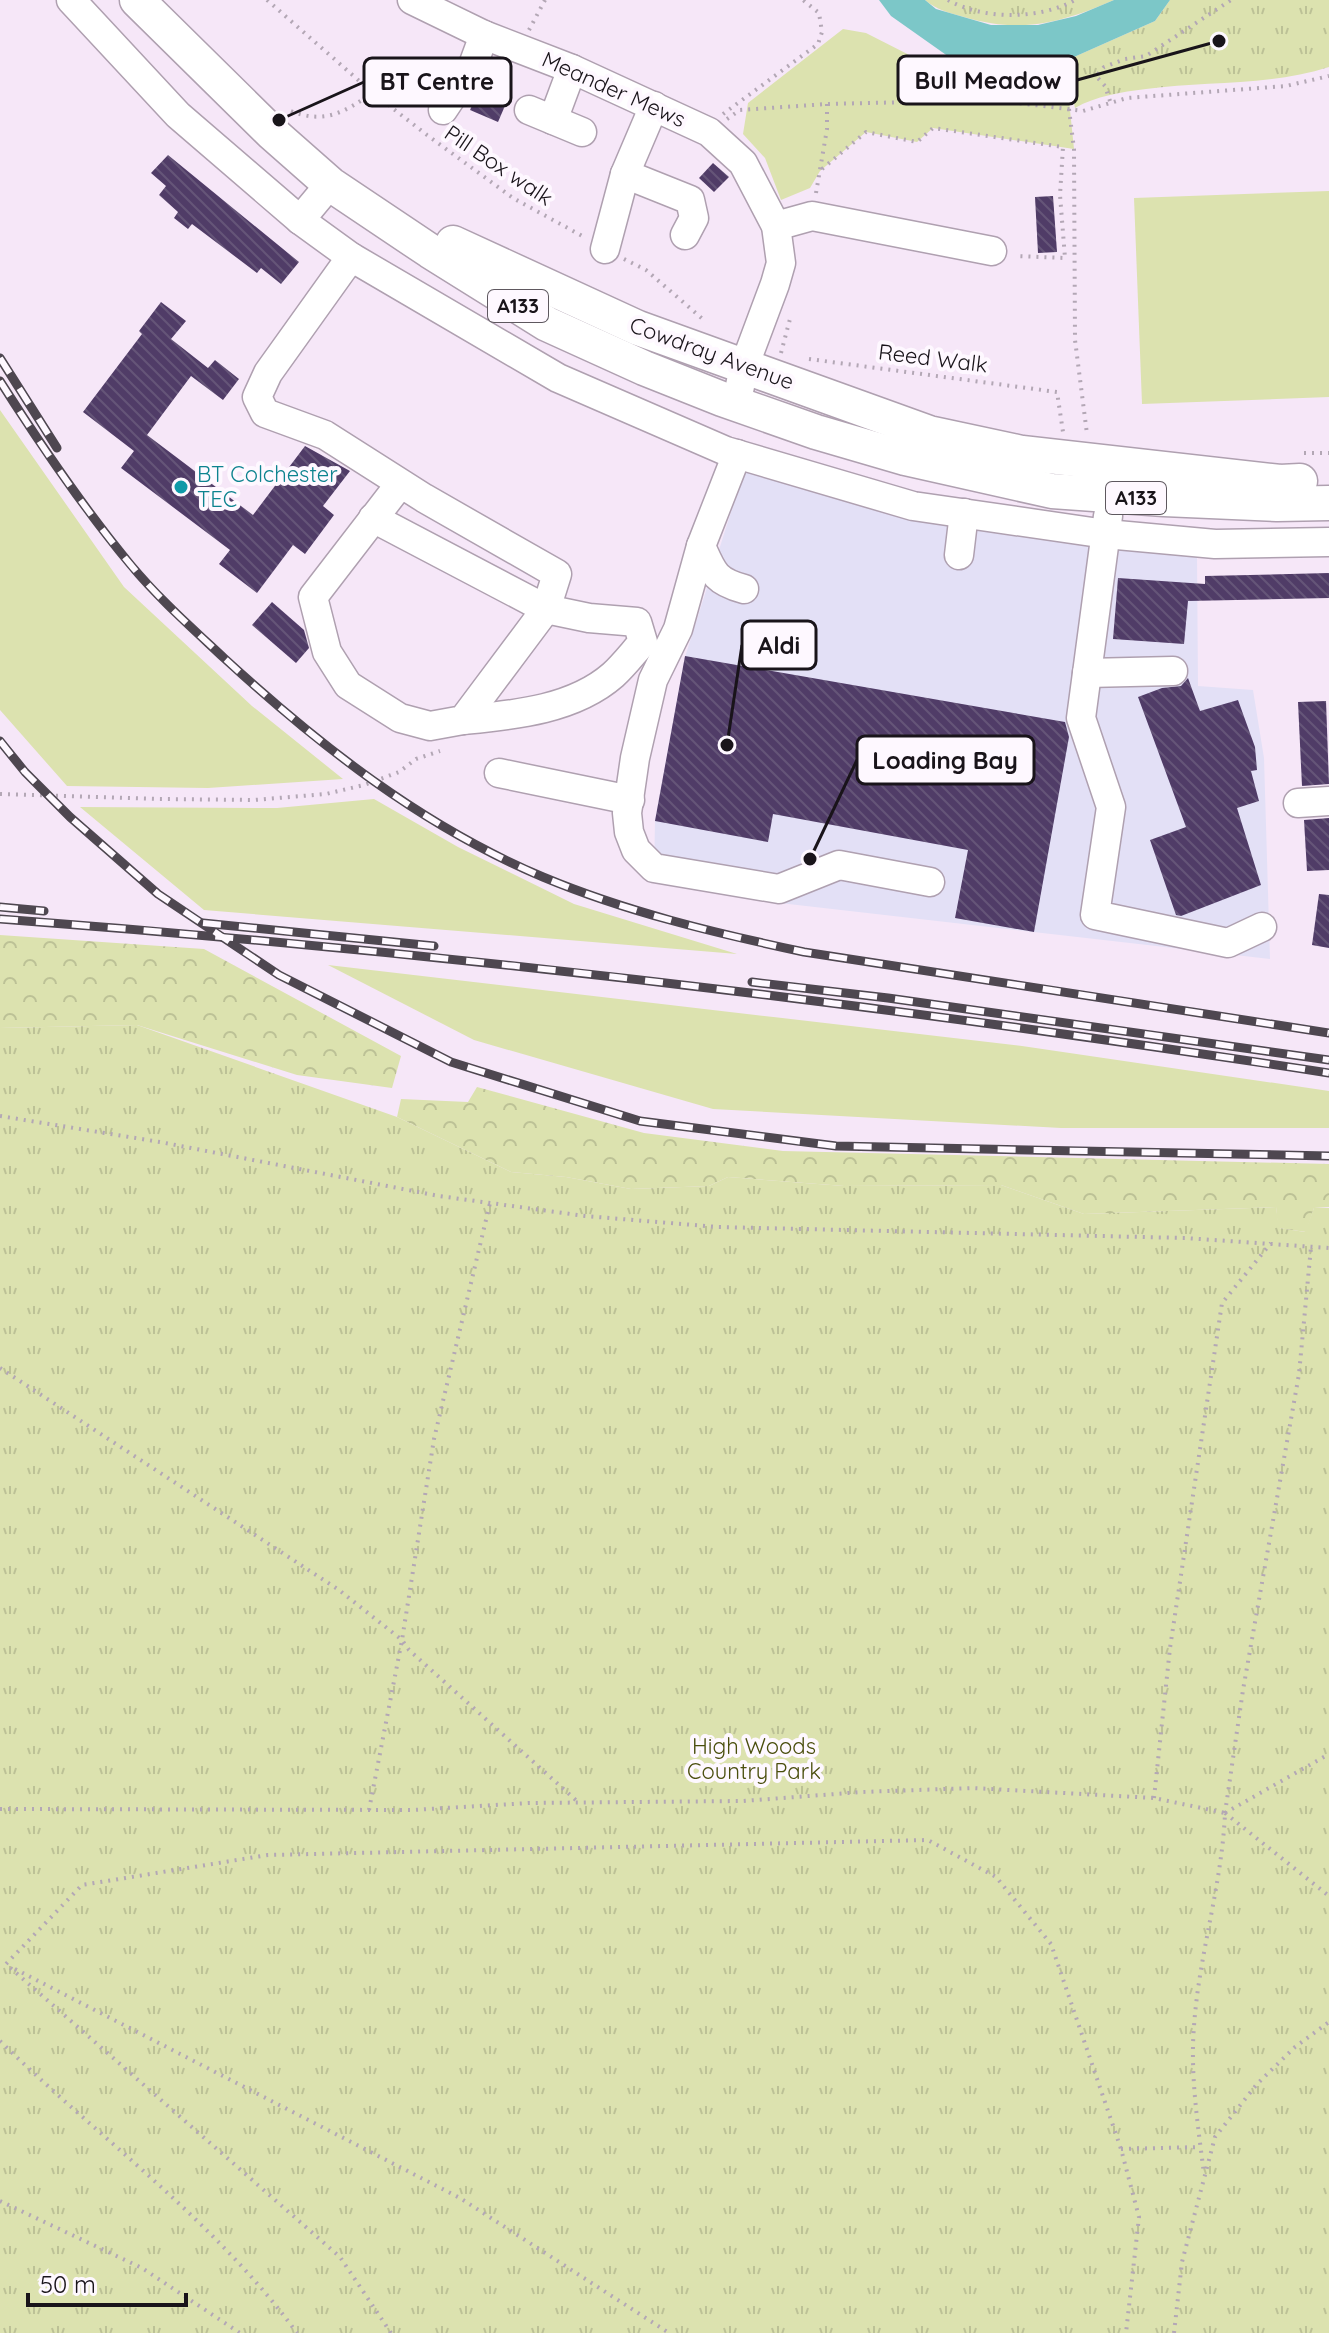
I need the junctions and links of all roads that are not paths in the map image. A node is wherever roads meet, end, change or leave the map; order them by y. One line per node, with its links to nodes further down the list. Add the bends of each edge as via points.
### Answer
1 (71, 0): 11 (street, via 178,115)
2 (137, 0): 10 (main road, Cowdray Avenue / A133)
3 (412, 0): 4 (street, Meander Mews)
4 (484, 35): 5 (street, Meander Mews); 7 (street, via 473,65)
5 (572, 69): 6 (street, Meander Mews); 8 (street, via 541,115)
6 (654, 106): 9 (street); 12 (street, Meander Mews, via 709,132 743,163)
7 (443, 110)
8 (582, 132)
9 (625, 174): 13 (street, via 690,200 694,218); 14 (street)
10 (330, 184): 11 (street); 15 (main road, Cowdray Avenue / A133); 19 (main road, Cowdray Avenue / A133, via 610,316)
11 (300, 220): 17 (street)
12 (776, 226): 16 (street, via 812,216); 19 (street, Meander Mews, via 781,263)
13 (685, 235)
14 (605, 249)
15 (430, 251): 18 (street); 20 (main road, Cowdray Avenue / A133, via 547,324)
16 (1005, 254)
17 (351, 257): 18 (street); 24 (street, via 268,373 257,397 265,413 325,435)
18 (413, 292): 21 (street, via 558,378)
19 (744, 367): 20 (street, Meander Mews); 23 (main road, Cowdray Avenue / A133, via 929,433)
20 (736, 405): 23 (main road, Cowdray Avenue / A133, via 905,458 1052,491)
21 (737, 454): 26 (street, via 913,506); 30 (street)
22 (1329, 479): 23 (main road, Cowdray Avenue / A133)
23 (1111, 480): 25 (main road, Cowdray Avenue / A133, via 1277,504); 28 (street)
24 (400, 484): 27 (street); 33 (street, via 557,574)
25 (1329, 503)
26 (964, 513): 28 (street); 31 (street)
27 (373, 518): 33 (street); 36 (street, via 313,597 327,652 348,685 400,718 430,726)
28 (1106, 534): 29 (street, via 1215,544); 35 (street)
29 (1329, 542)
30 (701, 546): 32 (street, via 713,574); 38 (street, via 678,629 653,680)
31 (959, 555)
32 (744, 589)
33 (546, 609): 36 (street); 36 (street, via 637,622 643,642 612,675 581,695 539,709)
34 (1173, 671): 35 (street)
35 (1087, 673): 42 (street, via 1081,718 1111,807 1095,915 1228,943)
36 (463, 720)
37 (499, 773): 38 (street)
38 (630, 800): 41 (street, via 629,832 636,850 654,868 779,889 839,865)
39 (1329, 801): 40 (street)
40 (1298, 803)
41 (930, 882)
42 (1262, 927)

